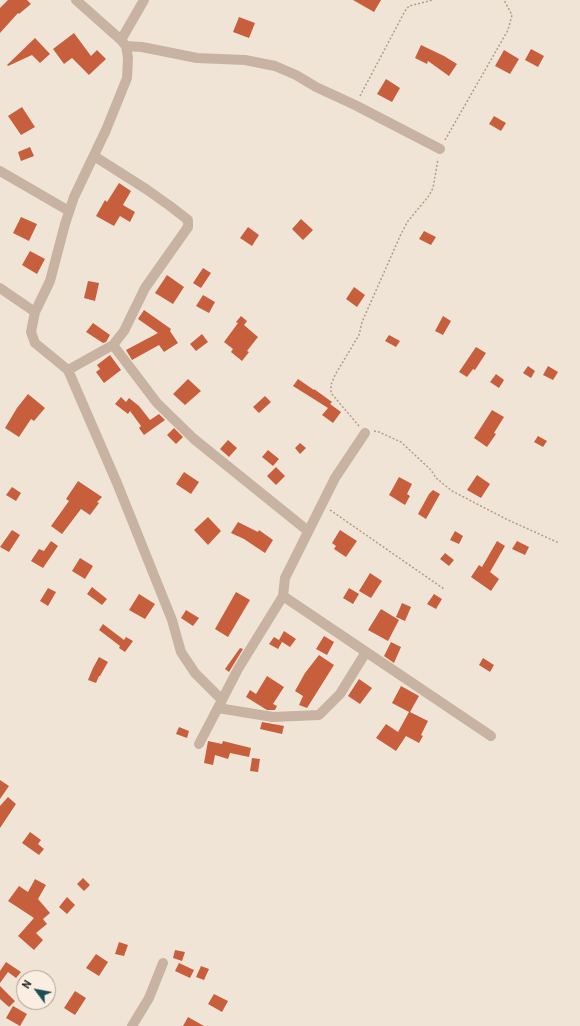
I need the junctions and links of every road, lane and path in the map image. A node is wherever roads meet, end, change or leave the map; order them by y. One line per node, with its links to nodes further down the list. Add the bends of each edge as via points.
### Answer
1 (76, 0): 5 (street)
2 (144, 0): 5 (street)
3 (434, 0): 6 (path, via 410,6 405,11)
4 (504, 0): 7 (path, via 512,15 508,30)
5 (123, 43): 6 (street, via 197,58 245,60 275,66); 8 (street, via 128,58 127,78)
6 (355, 105): 7 (street)
7 (440, 149): 15 (path, via 433,188 408,222 362,322 359,335 331,385 331,393)
8 (94, 156): 10 (street); 13 (street, via 188,220 188,227 146,288 124,331)
9 (0, 171): 10 (street)
10 (69, 211): 12 (street, via 50,281)
11 (0, 288): 12 (street)
12 (34, 312): 14 (street, via 31,332 35,343)
13 (113, 345): 14 (street); 17 (street, via 157,403 194,439)
14 (68, 370): 22 (street, via 172,620 181,652)
15 (365, 432): 16 (street, via 335,478); 18 (path, via 379,432 401,442 452,491)
16 (322, 504): 17 (street); 19 (path)
17 (308, 532): 20 (street, via 285,578)
18 (559, 543)
19 (444, 589)
20 (283, 596): 21 (street); 22 (street, via 238,669)
21 (366, 652): 22 (street, via 340,694 319,715 274,717); 23 (street)
22 (220, 704): 24 (street)
23 (491, 736)
24 (199, 744)
25 (163, 963): 26 (street, via 149,998)
26 (132, 1026)

